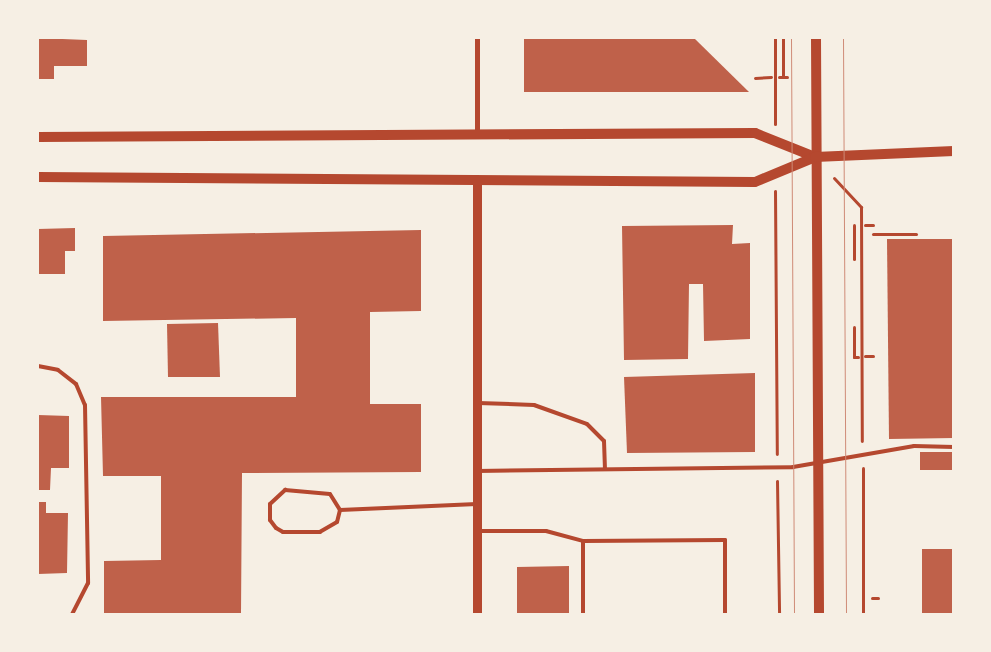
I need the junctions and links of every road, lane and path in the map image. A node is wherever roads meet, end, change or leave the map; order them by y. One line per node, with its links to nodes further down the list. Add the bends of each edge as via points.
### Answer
1 (477, 38): 8 (street)
2 (775, 38): 10 (path)
3 (783, 38): 6 (path)
4 (816, 38): 12 (main road)
5 (771, 77): 7 (path)
6 (783, 77)
7 (755, 78)
8 (477, 134): 9 (main road); 10 (main road, via 755,133)
9 (38, 137)
10 (775, 141): 12 (main road)
11 (954, 151): 12 (main road)
12 (815, 157): 13 (main road); 29 (path, via 861,208); 30 (main road)
13 (775, 174): 15 (main road, via 756,182); 31 (path)
14 (38, 177): 15 (main road)
15 (478, 182): 27 (street)
16 (854, 225): 21 (path)
17 (865, 225): 18 (path)
18 (873, 225)
19 (873, 234): 20 (path)
20 (916, 234)
21 (854, 259)
22 (854, 327): 25 (path, via 854,357)
23 (865, 356): 24 (path)
24 (873, 356)
25 (858, 357)
26 (38, 366): 40 (lane, via 58,370 76,384 85,405 88,582)
27 (477, 403): 32 (lane, via 534,405 587,424 604,441); 33 (street)
28 (954, 447): 29 (lane, via 914,446)
29 (862, 457): 30 (lane); 46 (path)
30 (818, 464): 31 (lane); 45 (main road)
31 (777, 467): 32 (lane); 44 (path)
32 (605, 470): 33 (lane)
33 (477, 471): 34 (street)
34 (477, 504): 35 (lane); 36 (street)
35 (340, 510): 35 (lane, via 337,501 321,490 285,490 270,504 270,520 283,532 320,532 337,522)
36 (477, 531): 37 (lane, via 546,531); 41 (street)
37 (583, 541): 42 (lane); 43 (lane, via 725,540)
38 (872, 598): 39 (path)
39 (878, 598)
40 (72, 614)
41 (477, 614)
42 (583, 614)
43 (725, 614)
44 (778, 614)
45 (819, 614)
46 (862, 614)

